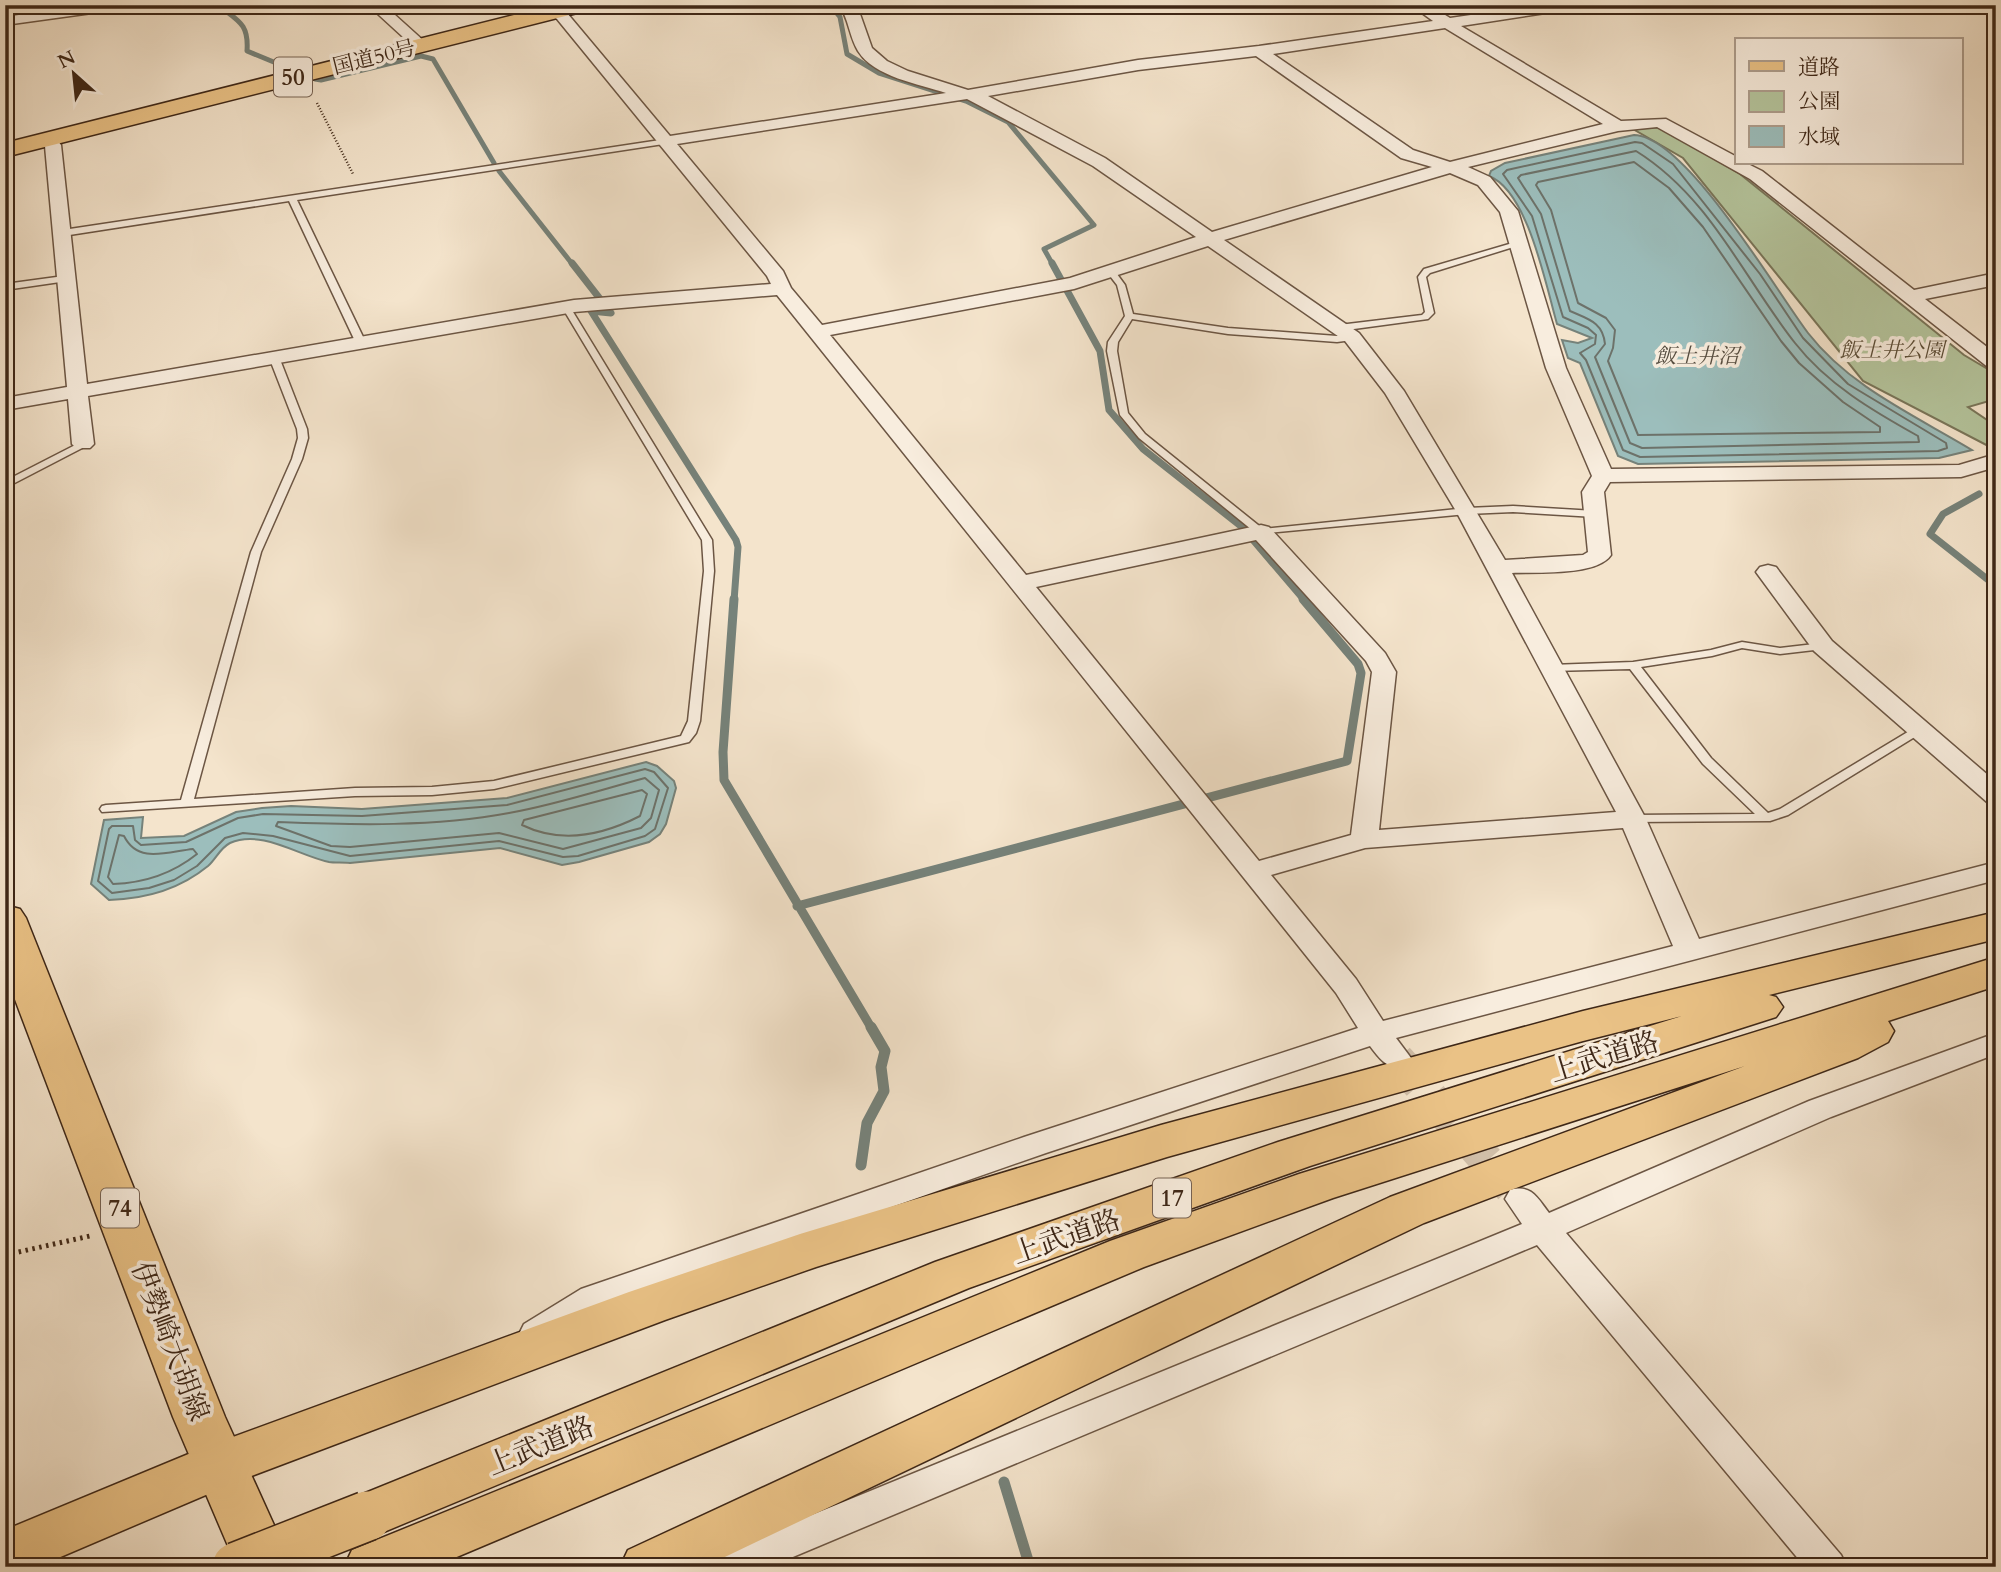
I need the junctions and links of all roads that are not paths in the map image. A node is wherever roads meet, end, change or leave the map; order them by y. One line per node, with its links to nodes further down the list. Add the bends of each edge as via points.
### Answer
1 (121, 5): 10 (street)
2 (375, 5): 12 (street)
3 (581, 5): 8 (main road, 国道50号 / 50)
4 (846, 5): 14 (street, via 860,41 875,59 902,74)
5 (1418, 5): 11 (street)
6 (1572, 5): 11 (street)
7 (1977, 5): 9 (street)
8 (555, 12): 12 (main road, 国道50号 / 50); 17 (street)
9 (1996, 13)
10 (5, 21)
11 (1448, 23): 13 (street); 15 (street)
12 (420, 45): 16 (main road, 国道50号 / 50)
13 (1259, 51): 14 (street, via 1138,65); 21 (street, via 1407,154)
14 (971, 94): 17 (street); 24 (street, via 1100,162)
15 (1618, 126): 19 (street, via 1660,122); 21 (street)
16 (47, 139): 18 (main road, 国道50号 / 50); 23 (street, via 53,145)
17 (667, 141): 22 (lane); 30 (street, via 776,275)
18 (5, 150)
19 (1735, 163)
20 (1736, 164): 31 (street)
21 (1445, 168): 24 (street); 25 (street, via 1469,173 1495,192 1508,211)
22 (292, 198): 23 (lane); 36 (lane)
23 (63, 233): 27 (street)
24 (1212, 239): 26 (street); 35 (street)
25 (1519, 244): 35 (lane, via 1427,271 1422,277 1430,313 1425,317); 43 (street, via 1556,368)
26 (1111, 272): 33 (lane, via 1121,285); 34 (street, via 1053,288)
27 (64, 279): 29 (lane); 39 (street)
28 (1996, 279): 31 (street)
29 (5, 287)
30 (782, 289): 32 (street); 34 (street)
31 (1912, 296): 38 (street)
32 (566, 307): 36 (street); 56 (lane, via 707,540 709,571 694,721 685,740 494,785)
33 (1129, 316): 35 (lane, via 1228,331 1337,339); 47 (lane, via 1112,351 1123,413 1142,436)
34 (817, 331): 50 (street)
35 (1345, 332): 45 (street, via 1394,391)
36 (359, 341): 37 (street)
37 (274, 357): 39 (street); 56 (lane, via 303,438 256,552)
38 (1996, 364)
39 (76, 390): 40 (street); 41 (street)
40 (5, 404)
41 (83, 444): 44 (lane)
42 (1996, 460): 43 (street, via 1961,471)
43 (1603, 476): 46 (street, via 1593,492)
44 (5, 485)
45 (1467, 511): 46 (lane); 47 (lane); 48 (street)
46 (1595, 514): 48 (street, via 1600,555 1588,562)
47 (1261, 531): 50 (street); 60 (street, via 1376,657 1384,672)
48 (1495, 566): 53 (street)
49 (1768, 572): 51 (street)
50 (1021, 583): 62 (street)
51 (1823, 646): 52 (lane, via 1780,651 1742,645); 54 (street)
52 (1633, 665): 53 (lane); 58 (lane, via 1707,761)
53 (1551, 668): 59 (street)
54 (1920, 730): 55 (street); 58 (lane, via 1784,812)
55 (1996, 796)
56 (188, 803): 57 (lane)
57 (106, 809)
58 (1766, 818): 59 (lane)
59 (1633, 819): 60 (street); 66 (street)
60 (1364, 841): 62 (street)
61 (1996, 871): 66 (street)
62 (1254, 872): 68 (street, via 1346,986)
63 (5, 918): 74 (main road, 伊勢崎大胡線 / 74, via 199,1417)
64 (1996, 925): 73 (main road, via 1583,1026 1161,1142 800,1253)
65 (1996, 934): 76 (main road, 上武道路 / 17, via 1294,1154 952,1275)
66 (1689, 950): 68 (street)
67 (1976, 978): 75 (main road, via 1842,1047 1407,1210); 76 (main road, 上武道路 / 17, via 1316,1186 1127,1254)
68 (1376, 1033): 70 (street); 73 (street, via 1010,1153)
69 (1996, 1043): 72 (street, via 1820,1109)
70 (1396, 1058)
71 (1521, 1199): 72 (street)
72 (1543, 1229): 75 (street); 81 (street)
73 (646, 1293): 74 (main road, via 482,1367)
74 (222, 1464): 77 (main road); 79 (main road, 伊勢崎大胡線 / 74)
75 (743, 1547): 80 (main road)
76 (375, 1548): 78 (main road, 上武道路 / 17, bridge)
77 (5, 1555)
78 (237, 1567)
79 (265, 1567)
80 (648, 1567)
81 (1828, 1567)

